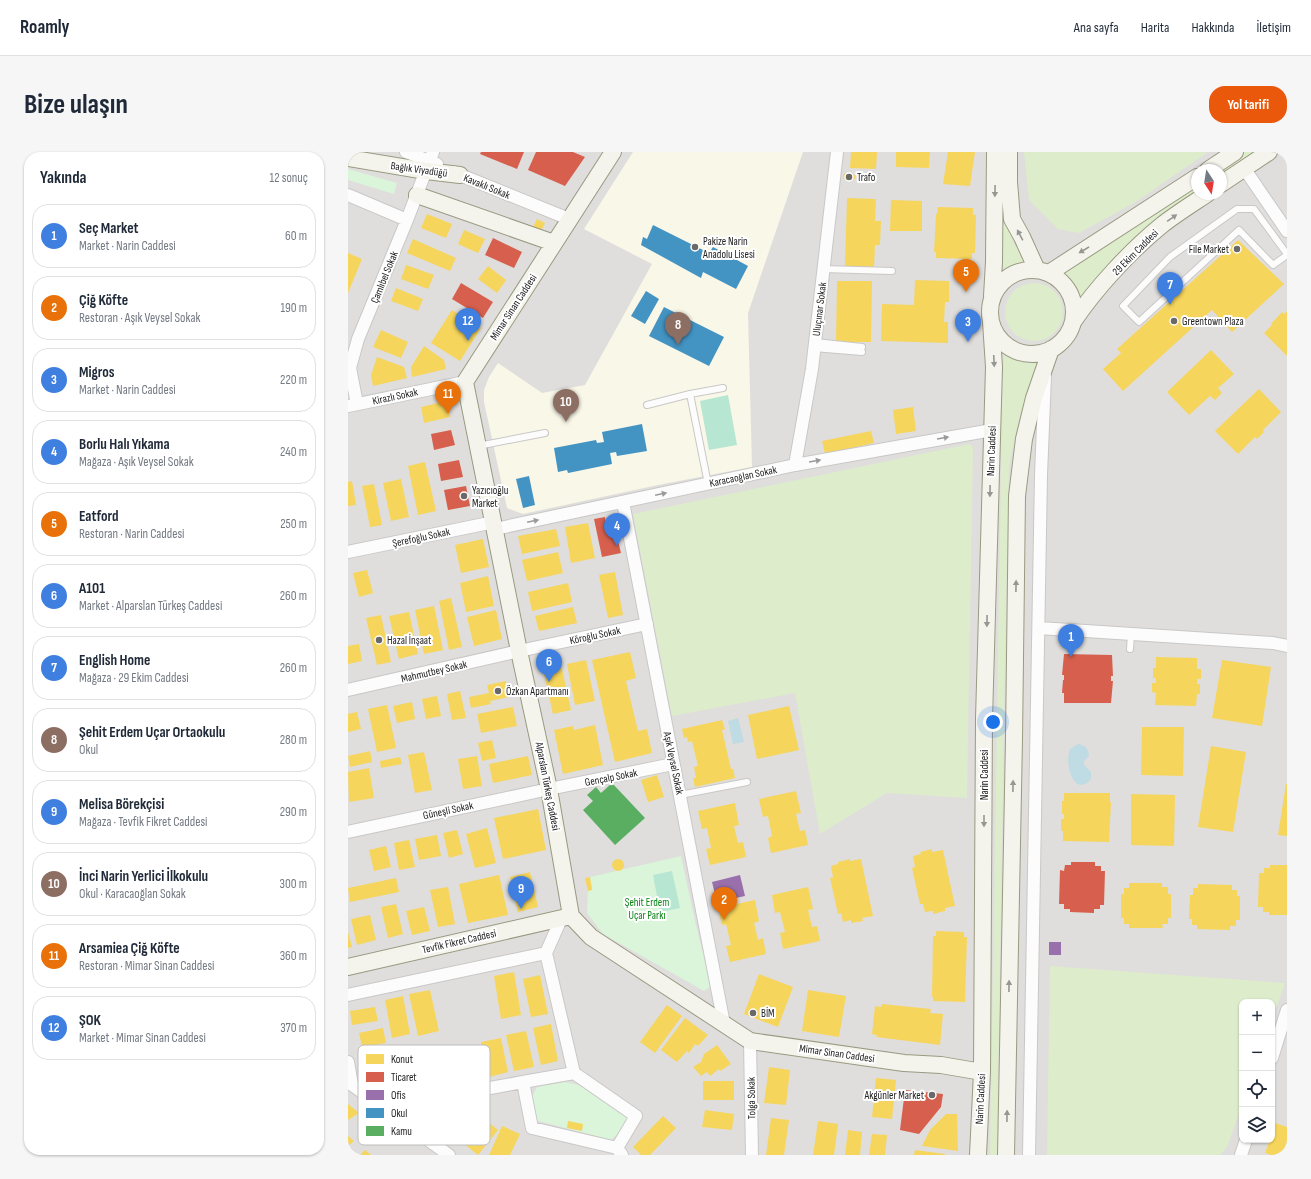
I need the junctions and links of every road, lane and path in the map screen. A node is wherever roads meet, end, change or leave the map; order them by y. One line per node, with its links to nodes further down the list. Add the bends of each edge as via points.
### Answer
1 (360, 152): 10 (main road, Bağlık Viyadüğü)
2 (406, 152): 10 (street)
3 (837, 152): 24 (street, Uluçınar Sokak)
4 (995, 152): 27 (main road, one-way to 27)
5 (1009, 152): 26 (main road, one-way to 5, via 1012,219)
6 (1235, 152): 11 (main road)
7 (1269, 152): 12 (main road)
8 (611, 153): 19 (main road, Mimar Sinan Caddesi)
9 (348, 158): 10 (main road, Bağlık Viyadüğü)
10 (429, 163): 13 (main road, Bağlık Viyadüğü); 17 (street, Çamlıbel Sokak)
11 (1217, 164)
12 (1244, 168): 14 (main road); 21 (street)
13 (460, 175): 19 (street, Kavaklı Sokak)
14 (1227, 180)
15 (1191, 181): 26 (main road, 29 Ekim Caddesi, one-way to 26)
16 (348, 195): 20 (street)
17 (417, 195): 20 (street, Çamlıbel Sokak); 22 (main road)
18 (1199, 200): 29 (main road, 29 Ekim Caddesi, one-way to 18, via 1086,303 1130,256 1162,226)
19 (569, 219): 22 (main road, Mimar Sinan Caddesi)
20 (407, 220): 37 (street, Çamlıbel Sokak, via 356,346 350,368)
21 (1287, 231)
22 (554, 243): 34 (main road, Mimar Sinan Caddesi)
23 (1287, 254): 23 (lane, via 1273,265 1239,230 1139,322 1123,306 1170,257 1237,209 1254,209)
24 (823, 270): 25 (lane); 30 (street, Uluçınar Sokak)
25 (892, 271)
26 (1043, 271): 27 (main road, via 1025,270 1014,274 996,289); 29 (main road, via 1059,279 1067,288 1074,310)
27 (992, 300): 28 (main road)
28 (991, 322): 31 (main road, via 996,334 1015,350 1027,354); 39 (main road, Narin Caddesi, one-way to 39, via 994,367)
29 (1073, 322): 31 (main road, via 1061,343)
30 (814, 345): 32 (lane); 42 (street, Uluçınar Sokak)
31 (1051, 349): 33 (main road)
32 (862, 350)
33 (1045, 366): 48 (street); 79 (main road, one-way to 33, via 1017,496 1024,439)
34 (465, 382): 37 (street, Kirazlı Sokak); 41 (main road)
35 (723, 388): 36 (lane)
36 (690, 394): 38 (lane); 43 (lane)
37 (352, 405)
38 (647, 405)
39 (992, 430): 42 (street, Karacaoğlan Sokak, one-way to 39); 68 (main road, Narin Caddesi, one-way to 68, via 984,719)
40 (545, 433): 41 (lane)
41 (478, 446): 45 (main road, Alparslan Türkeş Caddesi)
42 (795, 465): 43 (street, Karacaoğlan Sokak)
43 (708, 484): 44 (street, Karacaoğlan Sokak, one-way to 43)
44 (623, 502): 45 (street, Karacaoğlan Sokak, one-way to 44); 47 (street, Aşık Veysel Sokak)
45 (495, 525): 46 (street, Şerefoğlu Sokak); 52 (main road, Alparslan Türkeş Caddesi)
46 (348, 552)
47 (647, 624): 52 (street, Köroğlu Sokak); 54 (street, Aşık Veysel Sokak)
48 (1039, 628): 49 (street); 80 (street)
49 (1131, 634): 50 (street); 51 (lane)
50 (1287, 646)
51 (1130, 649)
52 (519, 651): 53 (street, Mahmutbey Sokak); 56 (main road, Alparslan Türkeş Caddesi)
53 (348, 690)
54 (673, 764): 56 (street, Gençalp Sokak); 57 (street, Aşık Veysel Sokak)
55 (747, 782): 57 (lane)
56 (549, 789): 58 (street, Güneşli Sokak); 59 (main road, Alparslan Türkeş Caddesi)
57 (680, 795): 64 (street, Aşık Veysel Sokak)
58 (348, 832)
59 (566, 917): 60 (street); 61 (main road, Tevfik Fikret Caddesi); 64 (main road, Mimar Sinan Caddesi, via 591,937)
60 (546, 953): 62 (street); 69 (street)
61 (348, 967)
62 (348, 994)
63 (1287, 1010): 66 (street)
64 (724, 1024): 65 (main road, Mimar Sinan Caddesi)
65 (750, 1041): 68 (main road, Mimar Sinan Caddesi); 77 (street, Tolga Sokak)
66 (1275, 1048)
67 (348, 1062): 71 (street)
68 (982, 1072): 78 (main road, Narin Caddesi)
69 (574, 1073): 70 (street); 75 (street, via 636,1116)
70 (523, 1082): 72 (street); 75 (street, via 532,1128)
71 (350, 1086)
72 (490, 1088)
73 (1245, 1143): 81 (street)
74 (435, 1145): 76 (street)
75 (620, 1152)
76 (449, 1155)
77 (752, 1155)
78 (978, 1155)
79 (1006, 1155)
80 (1029, 1155)
81 (1241, 1155)

